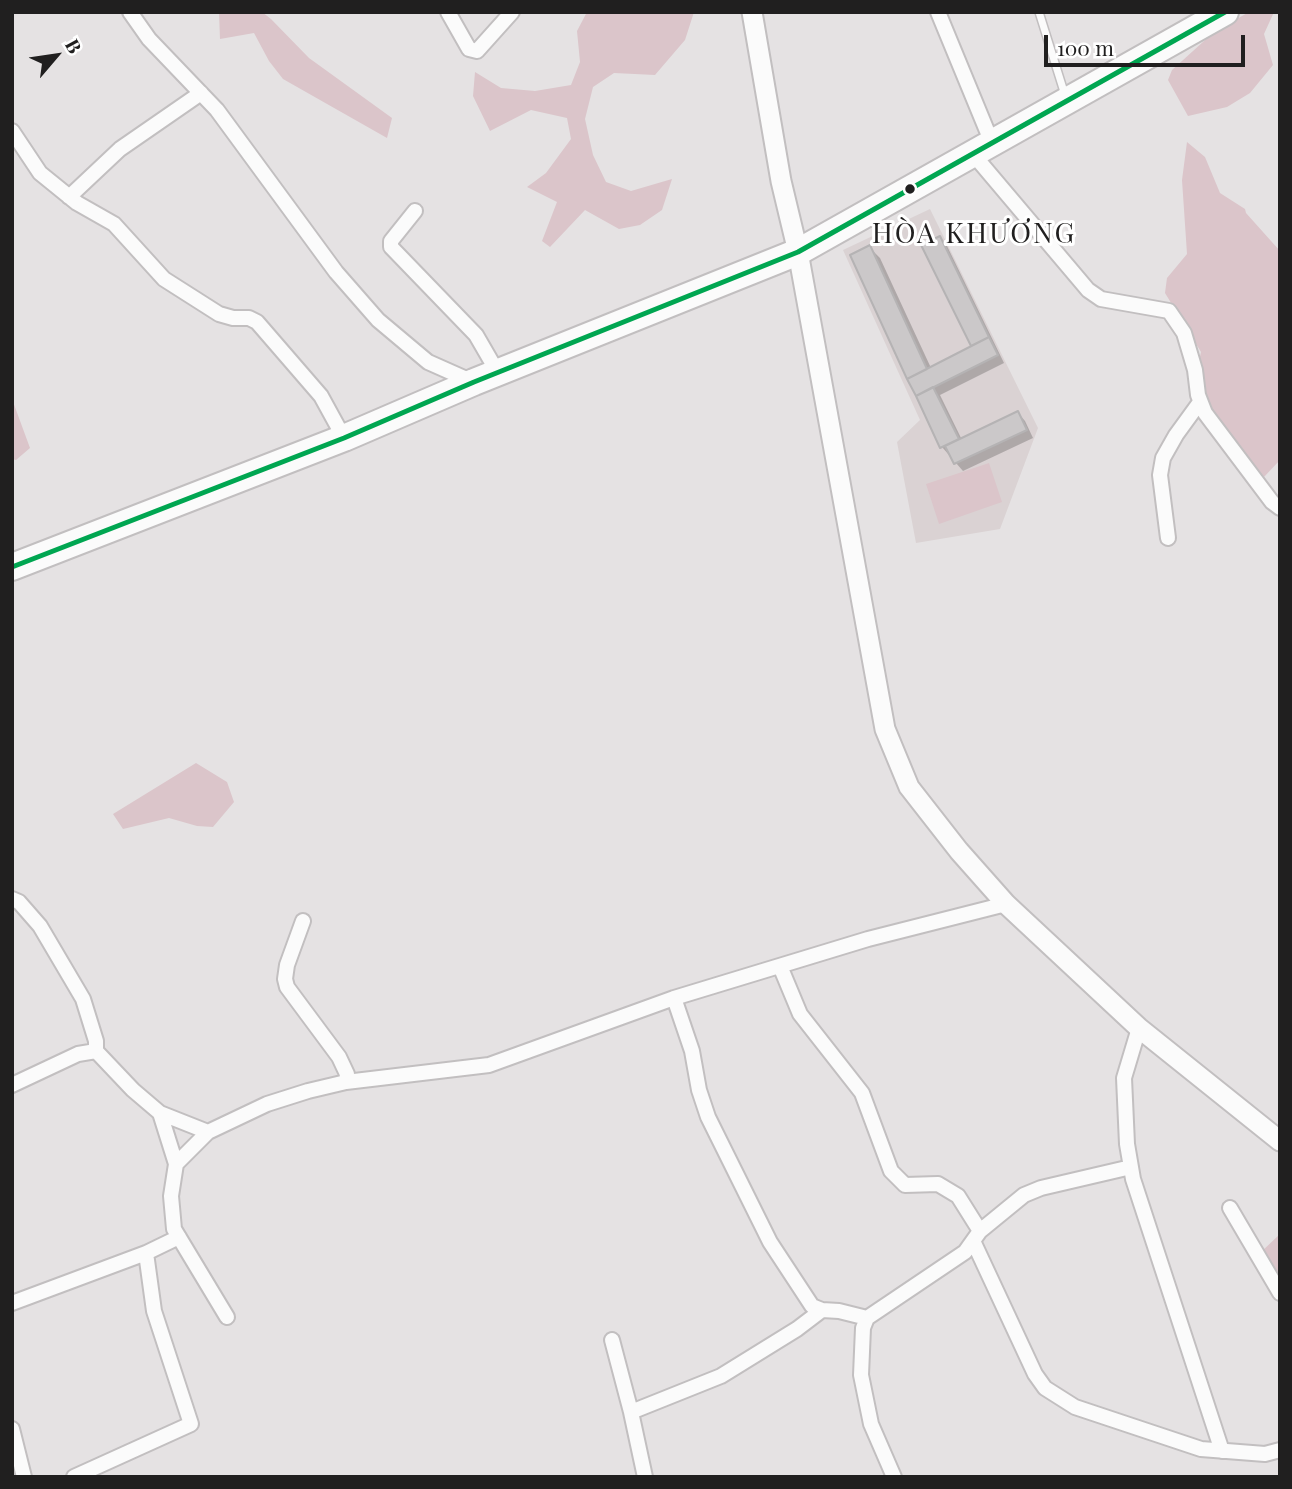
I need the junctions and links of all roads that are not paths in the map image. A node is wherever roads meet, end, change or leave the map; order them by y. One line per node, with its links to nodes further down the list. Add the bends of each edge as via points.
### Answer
1 (130, 12): 8 (street)
2 (447, 12): 3 (street, via 469,49 477,51)
3 (512, 12)
4 (752, 12): 14 (street)
5 (938, 12): 11 (street)
6 (1040, 12): 9 (lane)
7 (1225, 12): 9 (highway)
8 (201, 93): 12 (street, via 120,149); 15 (street, via 336,272 378,320 428,362)
9 (1067, 101): 11 (highway)
10 (12, 131): 12 (street, via 40,173)
11 (982, 149): 14 (highway); 16 (street, via 1088,290 1101,299 1169,311 1184,333)
12 (69, 197): 17 (street, via 114,224 164,279 219,314 257,322 321,396)
13 (415, 211): 15 (street, via 391,247 476,335)
14 (798, 251): 15 (highway); 22 (street, via 884,729 909,787)
15 (486, 377): 17 (highway)
16 (1200, 402): 18 (street, via 1219,433); 19 (street, via 1163,457 1160,475)
17 (344, 438): 20 (highway)
18 (1280, 508)
19 (1168, 538)
20 (12, 567)
21 (12, 899): 27 (street, via 40,926 83,999)
22 (1006, 904): 24 (street); 26 (street)
23 (303, 920): 28 (street, via 285,979 338,1057)
24 (779, 965): 25 (street); 37 (street, via 800,1014 862,1093 891,1171 905,1185 938,1184 958,1196)
25 (674, 998): 28 (street, via 489,1065); 41 (street, via 708,1117 770,1242 812,1306)
26 (1139, 1028): 32 (street); 34 (street, via 1125,1078)
27 (96, 1051): 29 (street, via 78,1054); 30 (street)
28 (346, 1082): 31 (street, via 267,1104)
29 (12, 1085)
30 (160, 1113): 31 (street); 33 (street)
31 (208, 1132): 33 (street)
32 (1280, 1141)
33 (176, 1164): 36 (street, via 172,1216)
34 (1131, 1167): 37 (street, via 1024,1195); 48 (street)
35 (1230, 1208): 39 (street)
36 (178, 1237): 38 (street); 42 (street)
37 (977, 1237): 43 (street, via 946,1266); 48 (street, via 1045,1388 1075,1407 1201,1449)
38 (146, 1254): 40 (street); 50 (street, via 154,1311 191,1424)
39 (1280, 1293)
40 (12, 1303)
41 (822, 1310): 43 (street); 45 (street, via 721,1376)
42 (227, 1317)
43 (867, 1318): 52 (street, via 861,1375 871,1424)
44 (612, 1340): 45 (street)
45 (631, 1412): 51 (street)
46 (12, 1429): 49 (street)
47 (1280, 1450): 48 (street, via 1265,1454)
48 (1222, 1451)
49 (24, 1477)
50 (74, 1477)
51 (645, 1477)
52 (894, 1477)

